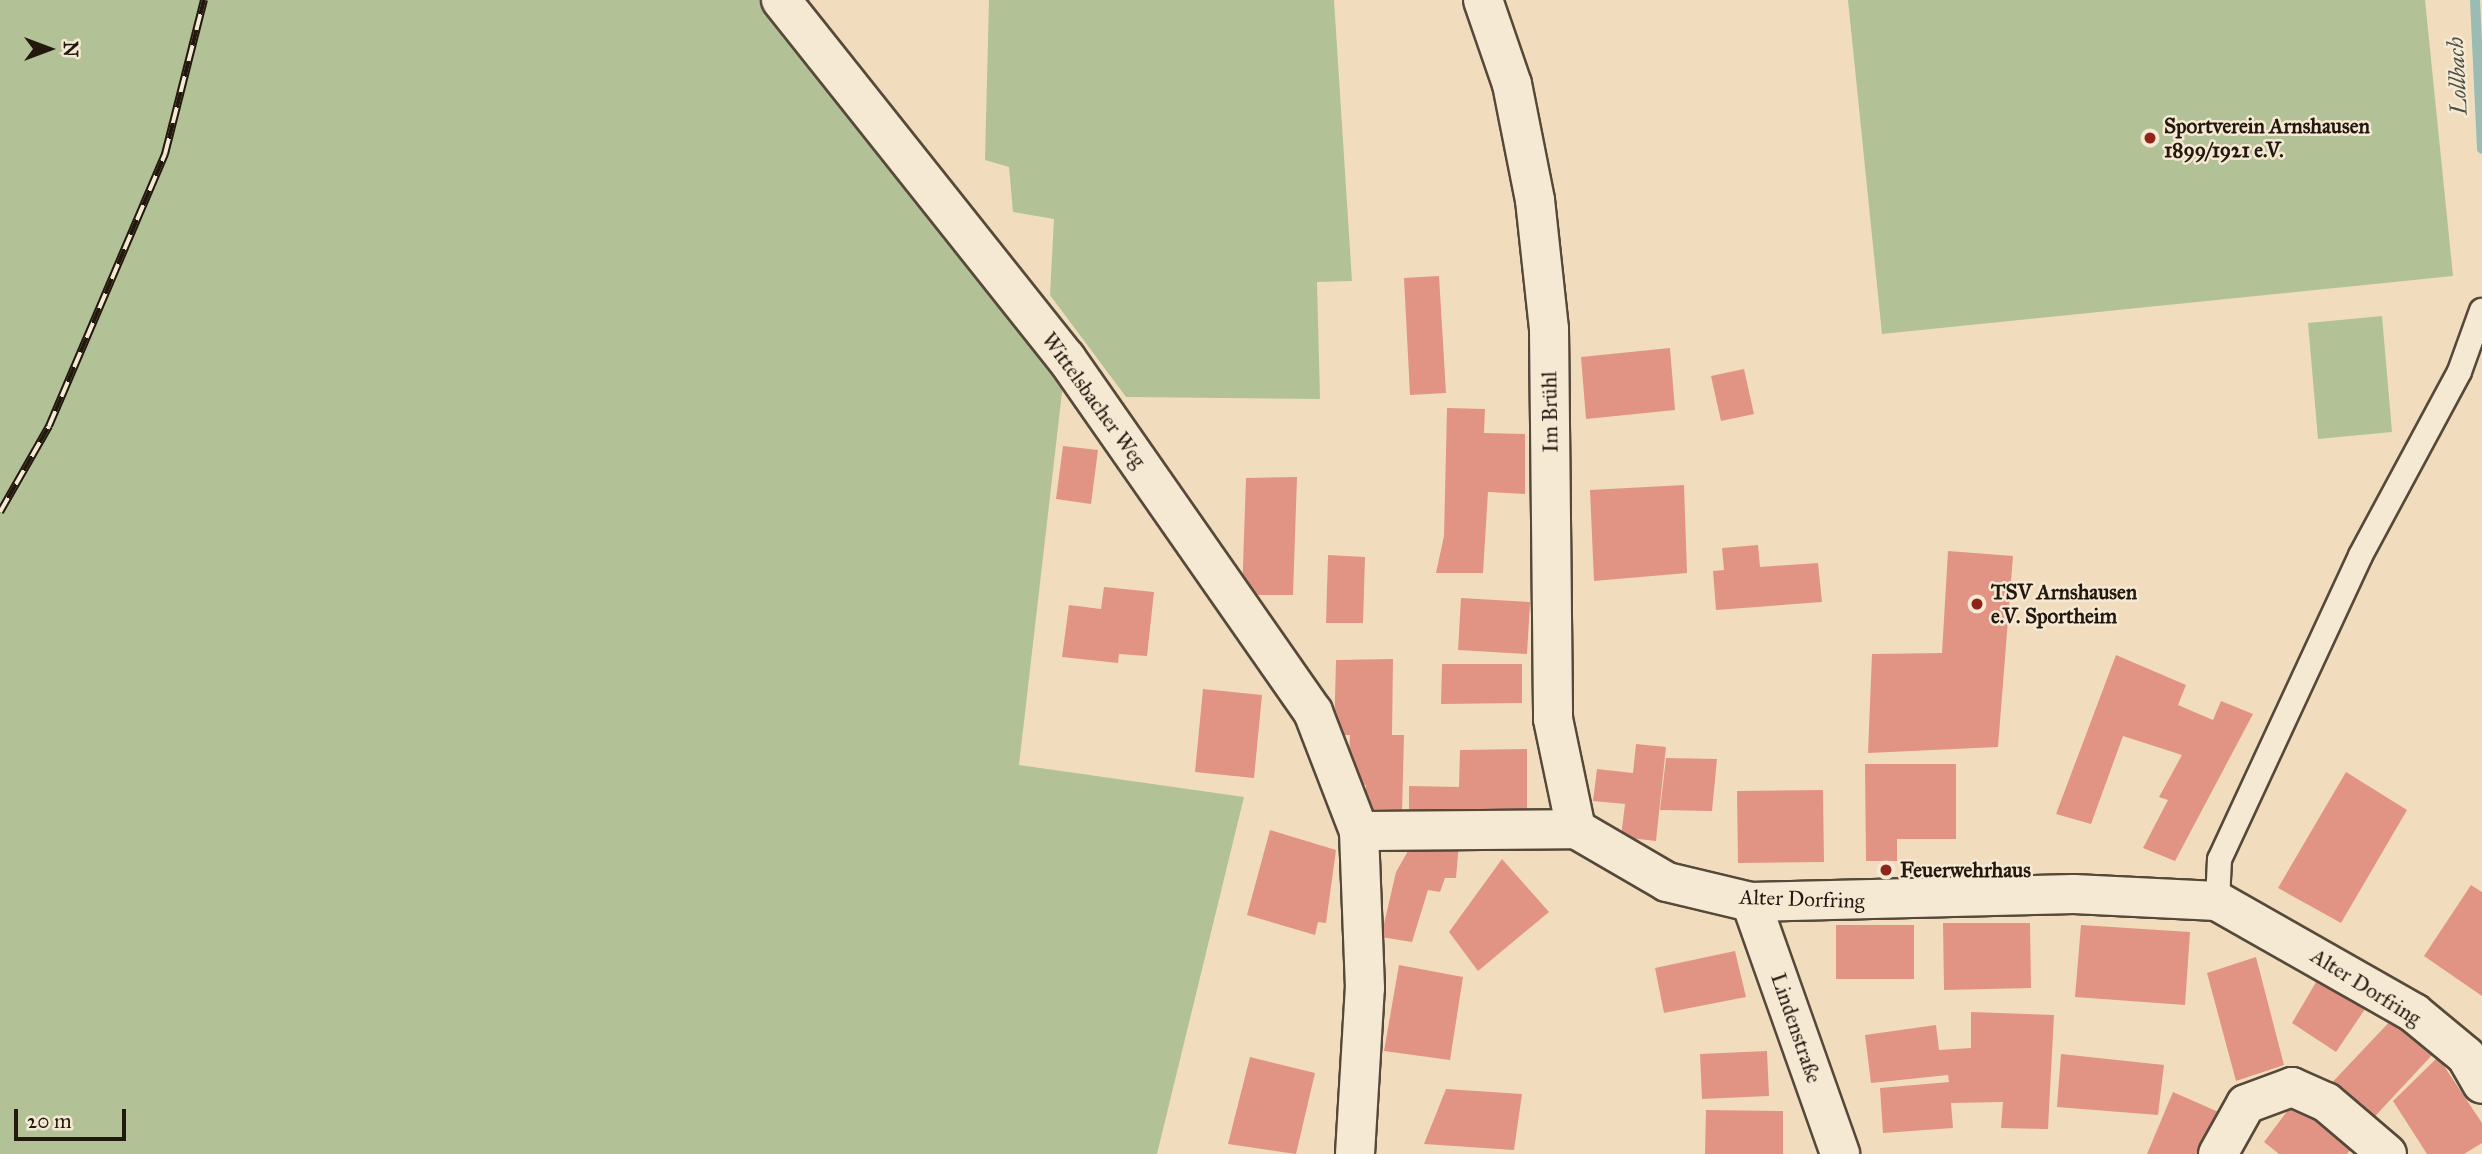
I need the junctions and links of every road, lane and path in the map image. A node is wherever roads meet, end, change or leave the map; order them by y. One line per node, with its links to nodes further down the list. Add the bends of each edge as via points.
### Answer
1 (781, 0): 5 (street, Wittelsbacher Weg, via 1066,358 1313,712)
2 (1483, 0): 4 (street, Im Brühl, via 1512,84 1535,200 1549,329 1553,719)
3 (2481, 310): 6 (lane, via 2459,371 2360,555 2219,859)
4 (1576, 829): 5 (street); 7 (street, Alter Dorfring, via 1669,891)
5 (1359, 831): 9 (street, via 1366,988)
6 (2217, 901): 7 (street, Alter Dorfring, via 2074,894); 8 (street, Alter Dorfring, via 2414,1013 2466,1056)
7 (1751, 902): 10 (street, Lindenstraße)
8 (2482, 1084)
9 (1355, 1154)
10 (1840, 1154)
11 (2218, 1154): 12 (street, via 2246,1104 2292,1087 2326,1102)
12 (2387, 1154)

